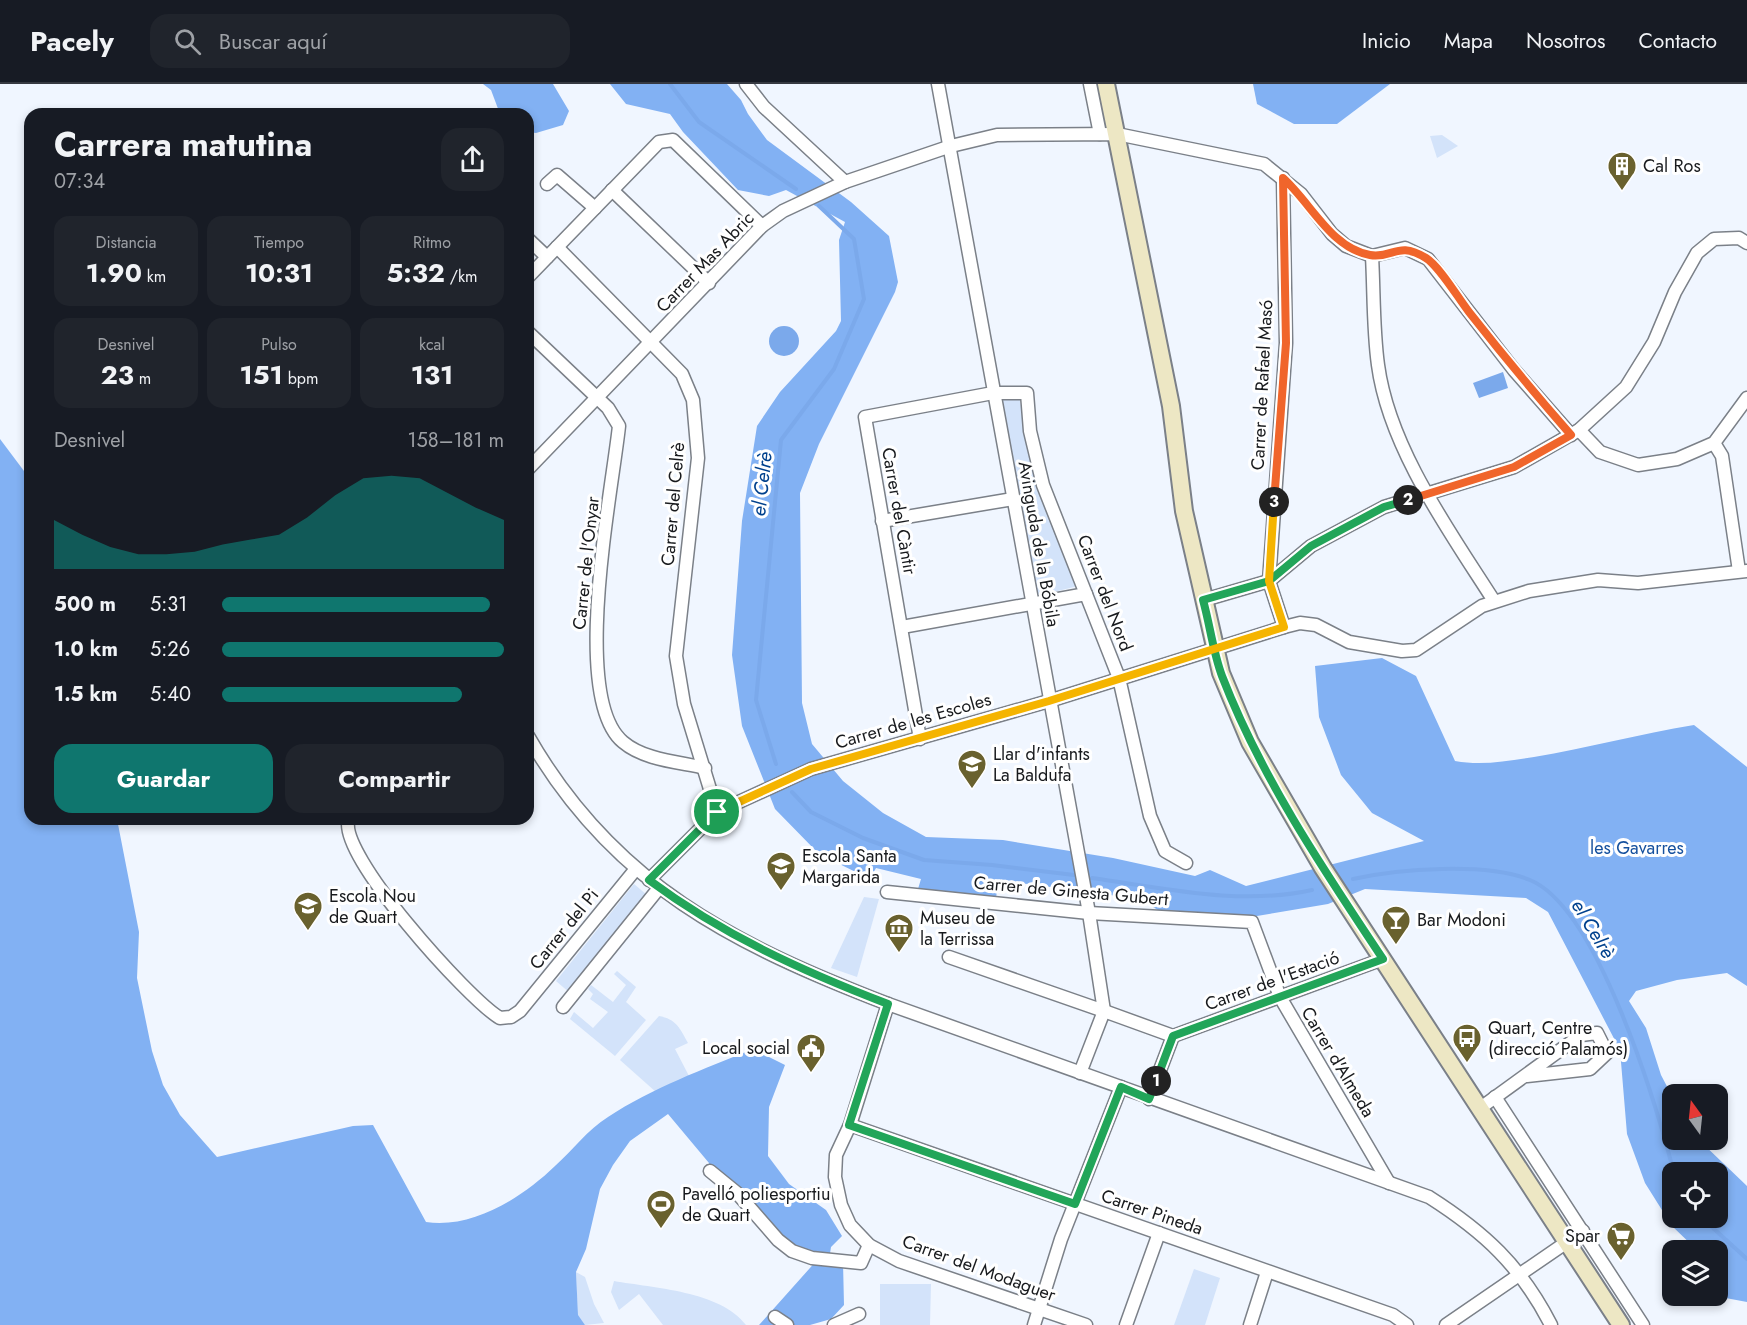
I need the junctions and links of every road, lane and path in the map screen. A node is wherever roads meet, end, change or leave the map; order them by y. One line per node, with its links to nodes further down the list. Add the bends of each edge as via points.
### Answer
1 (746, 84): 9 (street, via 764,107)
2 (938, 84): 7 (street, Avinguda de la Bóbila)
3 (1090, 84): 5 (street)
4 (1106, 84): 6 (main road)
5 (1100, 134): 6 (street, Carrer Mas Abric); 7 (street, Carrer Mas Abric, via 997,135)
6 (1117, 134): 8 (street, Carrer Mas Abric, via 1264,164); 35 (main road, via 1171,406 1184,511)
7 (951, 146): 9 (street, Carrer Mas Abric); 23 (street, Avinguda de la Bóbila)
8 (1283, 178): 17 (street, Carrer Mas Abric, via 1301,194 1332,234 1346,246); 33 (street, Carrer de Rafael Masó, via 1286,343)
9 (845, 182): 13 (street, Carrer Mas Abric, via 783,211)
10 (548, 184): 12 (street, via 557,175)
11 (612, 190): 12 (street); 13 (street, via 659,142 673,140); 20 (street)
12 (595, 208): 16 (street)
13 (762, 226): 20 (street, Carrer Mas Abric)
14 (1747, 243): 26 (street, via 1739,238 1714,239 1697,253 1654,342 1626,387)
15 (534, 245): 18 (street)
16 (557, 247): 18 (street); 22 (street, Carrer del Celrè)
17 (1372, 256): 26 (street, via 1405,248 1428,259 1514,370); 29 (street, via 1378,366 1395,428)
18 (547, 257): 19 (street)
19 (534, 271)
20 (709, 283): 22 (street, Carrer Mas Abric)
21 (534, 338): 25 (street, Carrer de l'Onyar)
22 (652, 343): 25 (street, Carrer Mas Abric); 45 (street, Carrer del Celrè, via 682,374 693,400 698,458 676,656 684,704)
23 (993, 393): 30 (street, Avinguda de la Bóbila); 31 (street, Carrer del Càntir, via 865,417); 34 (street, Carrer del Nord, via 1027,393 1030,431 1043,485)
24 (1747, 398): 27 (street)
25 (598, 399): 28 (street, Carrer Mas Abric); 45 (street, Carrer de l'Onyar, via 619,426 595,623 596,672 604,706 614,732 623,742 645,755)
26 (1575, 433): 27 (street, via 1600,452 1638,465 1677,459); 29 (street, via 1514,467)
27 (1714, 443): 32 (street, via 1722,456)
28 (534, 463)
29 (1426, 495): 33 (street, via 1384,507 1311,546); 36 (street)
30 (1013, 499): 31 (street); 37 (street, Avinguda de la Bóbila)
31 (882, 521): 38 (street, Carrer del Càntir)
32 (1743, 571): 36 (street, Carrer de les Escoles, via 1638,583 1598,580)
33 (1269, 581): 35 (street); 39 (street, Carrer de Rafael Masó)
34 (1086, 594): 37 (street); 41 (street, Carrer del Nord)
35 (1203, 600): 40 (main road)
36 (1494, 601): 39 (street, Carrer de les Escoles, via 1416,650 1349,642 1316,625)
37 (1032, 604): 38 (street); 42 (street, Avinguda de la Bóbila)
38 (902, 627): 43 (street, Carrer del Càntir)
39 (1284, 627): 40 (street, Carrer de les Escoles)
40 (1215, 647): 41 (street, Carrer de les Escoles); 56 (main road, via 1221,673 1250,742 1323,868)
41 (1119, 678): 42 (street, Carrer de les Escoles); 48 (street, Carrer del Nord, via 1150,816 1165,851)
42 (1049, 701): 43 (street, Carrer de les Escoles); 53 (street, Avinguda de la Bóbila)
43 (920, 739): 46 (street, Carrer de les Escoles, via 811,769)
44 (534, 747): 49 (street, via 587,820)
45 (705, 768): 46 (street, Carrer del Celrè)
46 (717, 812): 50 (street, Carrer de les Escoles)
47 (346, 825): 49 (street, Carrer del Pi, via 366,867 439,961 488,1011 500,1018 520,1011)
48 (1186, 863)
49 (635, 870): 50 (street)
50 (649, 880): 51 (street)
51 (660, 888): 58 (street, via 723,931 787,963); 59 (street)
52 (887, 892): 53 (street, Carrer de Ginesta Gubert)
53 (1089, 913): 54 (street, Carrer de Ginesta Gubert); 60 (street, Avinguda de la Bóbila)
54 (1252, 922): 57 (street, Carrer d'Almeda)
55 (949, 957): 60 (street)
56 (1383, 959): 57 (street, Carrer de l'Estació); 67 (main road)
57 (1280, 997): 61 (street, Carrer de l'Estació); 70 (street, Carrer d'Almeda)
58 (888, 1004): 62 (street); 68 (street, Carrer del Modaguer)
59 (563, 1007)
60 (1104, 1011): 61 (street); 62 (street)
61 (1173, 1036): 66 (street)
62 (1080, 1072): 64 (street)
63 (1527, 1076): 63 (street, via 1581,1035 1597,1033 1607,1053 1590,1069); 65 (street)
64 (1121, 1087): 66 (street); 71 (street)
65 (1495, 1097): 67 (street); 72 (street)
66 (1149, 1099): 70 (street)
67 (1479, 1109): 74 (main road)
68 (849, 1125): 71 (street, Carrer Pineda); 75 (street, Carrer del Modaguer, via 836,1155 835,1177 850,1225)
69 (710, 1171): 75 (street, via 737,1193 792,1251 812,1258 861,1263)
70 (1389, 1183): 77 (street, via 1429,1197 1461,1218 1491,1241)
71 (1075, 1204): 73 (street, Carrer Pineda); 78 (street)
72 (1583, 1232): 74 (street); 91 (street)
73 (1159, 1233): 76 (street, Carrer Pineda); 85 (street)
74 (1567, 1242): 77 (street); 90 (main road)
75 (869, 1245): 78 (street, Carrer del Modaguer, via 899,1261)
76 (1267, 1272): 86 (street); 87 (street, Carrer Pineda, via 1393,1315)
77 (1520, 1273): 88 (street); 89 (street)
78 (1039, 1309): 83 (street); 84 (street, Carrer del Modaguer)
79 (859, 1314): 82 (street)
80 (775, 1317): 81 (street)
81 (787, 1325)
82 (834, 1325)
83 (1034, 1325)
84 (1086, 1325)
85 (1126, 1325)
86 (1250, 1325)
87 (1407, 1325)
88 (1446, 1325)
89 (1551, 1325)
90 (1621, 1325)
91 (1643, 1325)

